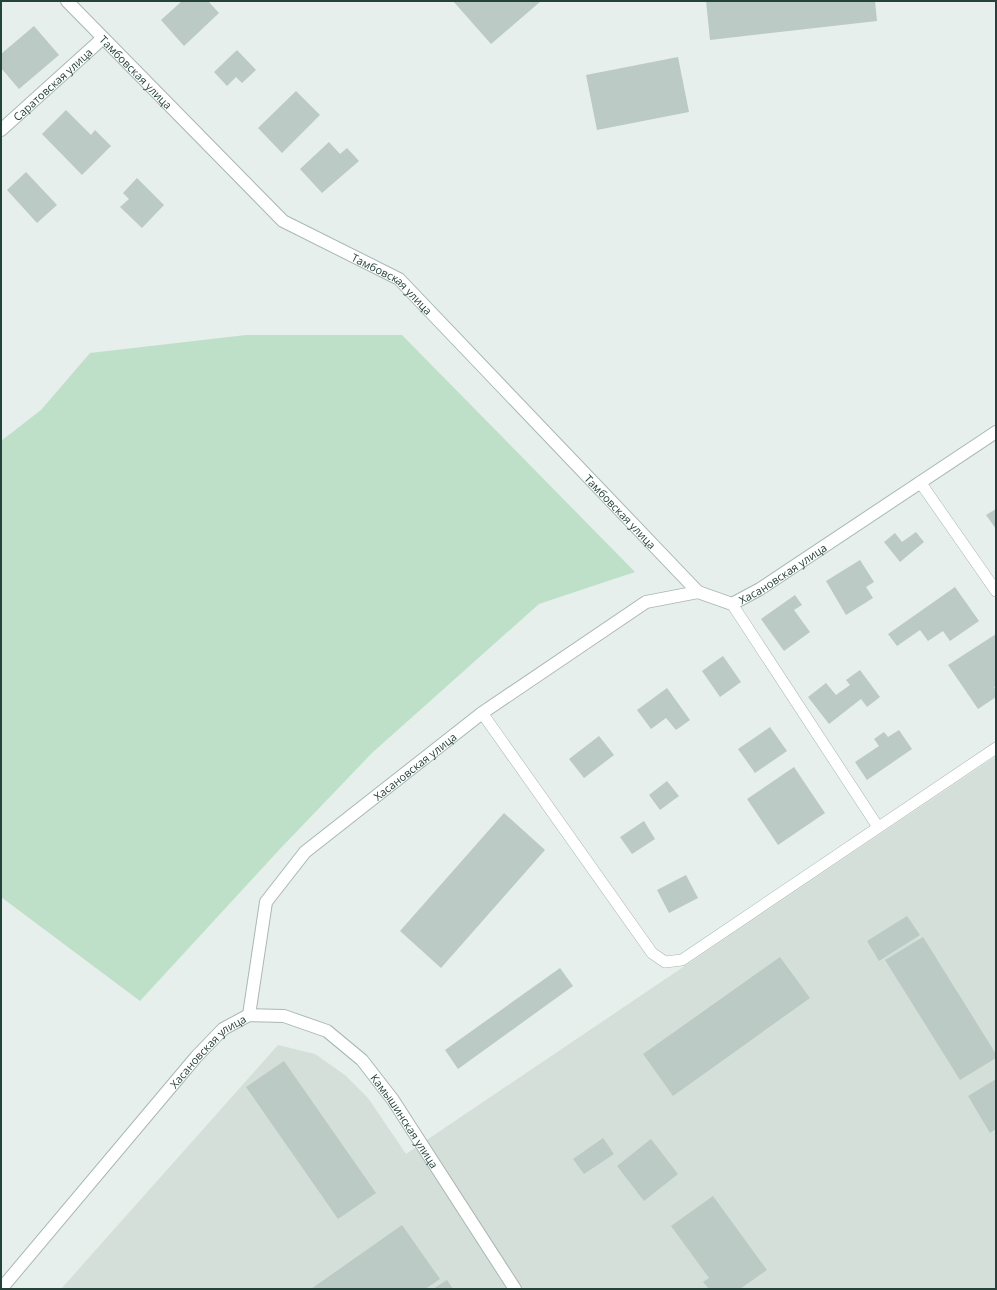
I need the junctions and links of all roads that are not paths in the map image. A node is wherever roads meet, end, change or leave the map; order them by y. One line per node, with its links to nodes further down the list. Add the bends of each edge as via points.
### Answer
1 (67, 1): 2 (street, Тамбовская улица)
2 (103, 38): 3 (street, Саратовская улица); 7 (street, Тамбовская улица, via 283,221 399,279)
3 (1, 130)
4 (996, 432): 5 (street, Хасановская улица)
5 (920, 482): 6 (lane); 8 (street, Хасановская улица, via 760,589)
6 (996, 591)
7 (698, 592): 8 (street, Хасановская улица); 9 (street, Хасановская улица, via 646,602)
8 (732, 604): 11 (lane)
9 (482, 713): 11 (lane, via 652,953 665,962 682,960); 12 (street, Хасановская улица, via 305,852 266,902)
10 (996, 748): 11 (lane)
11 (878, 827)
12 (249, 1015): 13 (street, Хасановская улица, via 223,1029 196,1057); 14 (street, Камышинская улица, via 284,1016 327,1031 362,1060 393,1100)
13 (1, 1289)
14 (514, 1289)

